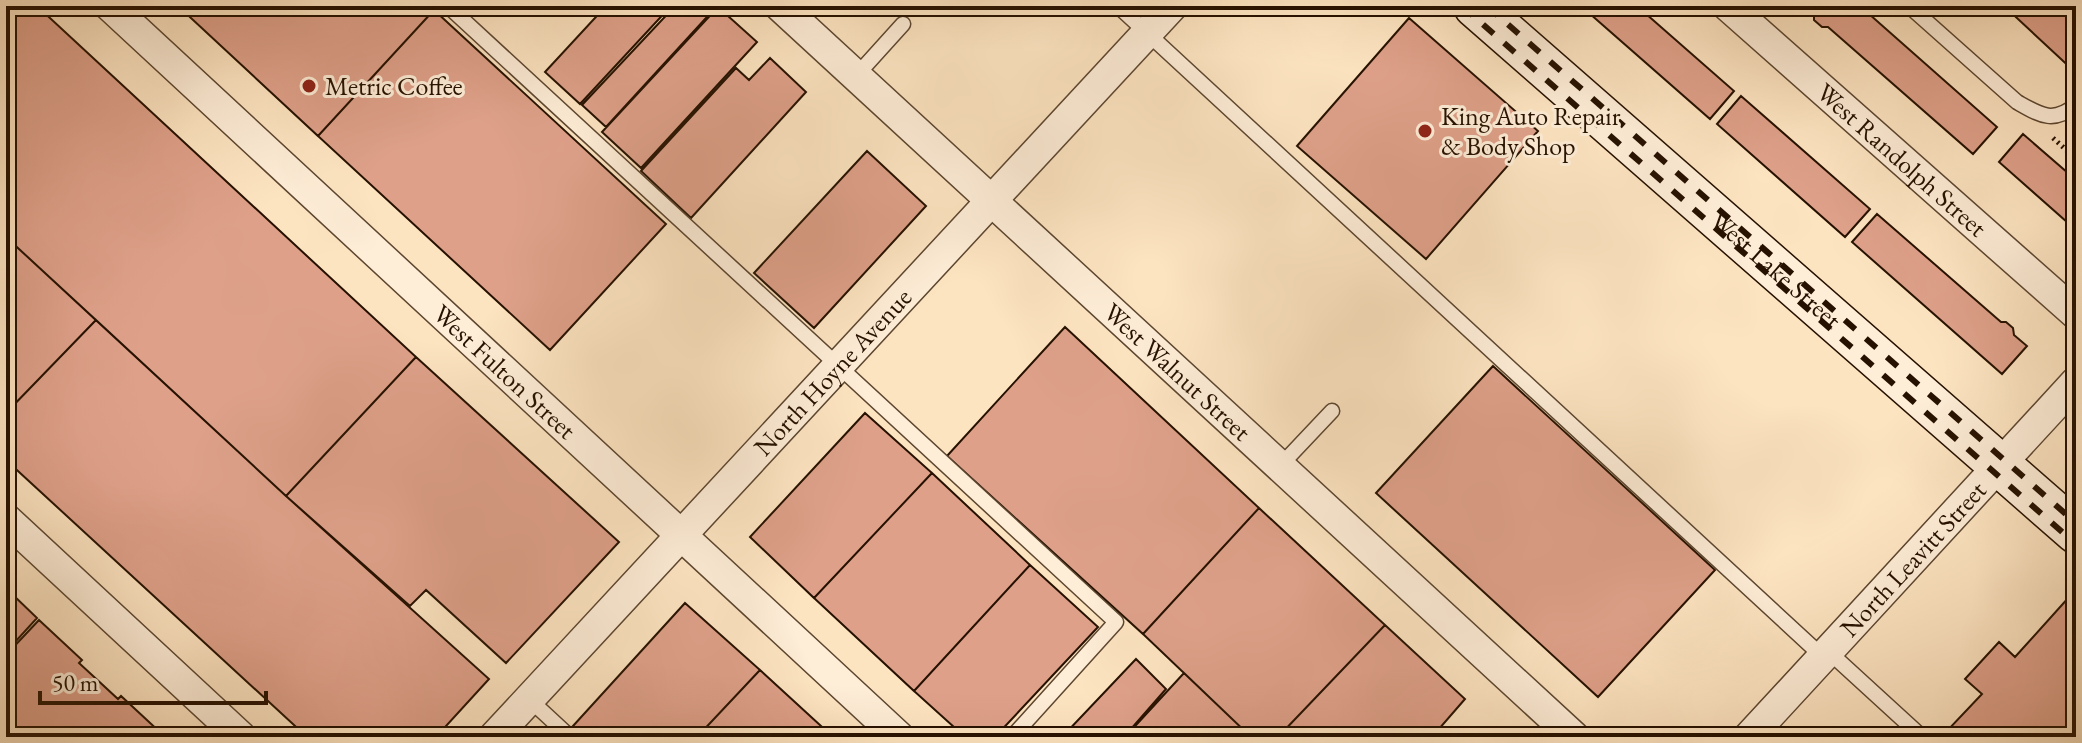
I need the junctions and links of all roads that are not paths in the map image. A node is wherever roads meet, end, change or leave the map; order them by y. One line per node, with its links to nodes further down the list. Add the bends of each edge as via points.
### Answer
1 (110, 6): 22 (street, West Fulton Street)
2 (448, 6): 15 (lane)
3 (780, 6): 11 (street, West Walnut Street)
4 (1118, 6): 10 (lane)
5 (1172, 6): 10 (street, North Hoyne Avenue)
6 (1475, 6): 18 (main road, West Lake Street)
7 (1728, 6): 14 (street, West Randolph Street)
8 (1909, 6): 12 (lane, via 2027,108 2054,117)
9 (903, 24): 11 (lane)
10 (1147, 33): 13 (street, North Hoyne Avenue); 23 (lane)
11 (856, 76): 13 (street, West Walnut Street)
12 (2076, 105)
13 (991, 201): 15 (street, North Hoyne Avenue); 19 (street, West Walnut Street)
14 (2076, 314)
15 (839, 366): 22 (street, North Hoyne Avenue); 29 (lane, via 1116,622)
16 (2076, 382): 18 (street, North Leavitt Street)
17 (1332, 411): 19 (lane)
18 (2000, 465): 21 (main road, West Lake Street); 23 (street, North Leavitt Street)
19 (1280, 466): 30 (street, West Walnut Street)
20 (6, 519): 25 (street)
21 (2076, 532)
22 (681, 535): 24 (street, North Hoyne Avenue); 28 (street, West Fulton Street)
23 (1825, 654): 31 (street, North Leavitt Street); 32 (lane)
24 (529, 699): 26 (street, North Hoyne Avenue); 27 (lane)
25 (241, 737)
26 (494, 737)
27 (570, 737)
28 (899, 737)
29 (1012, 737)
30 (1574, 737)
31 (1749, 737)
32 (1922, 737)

